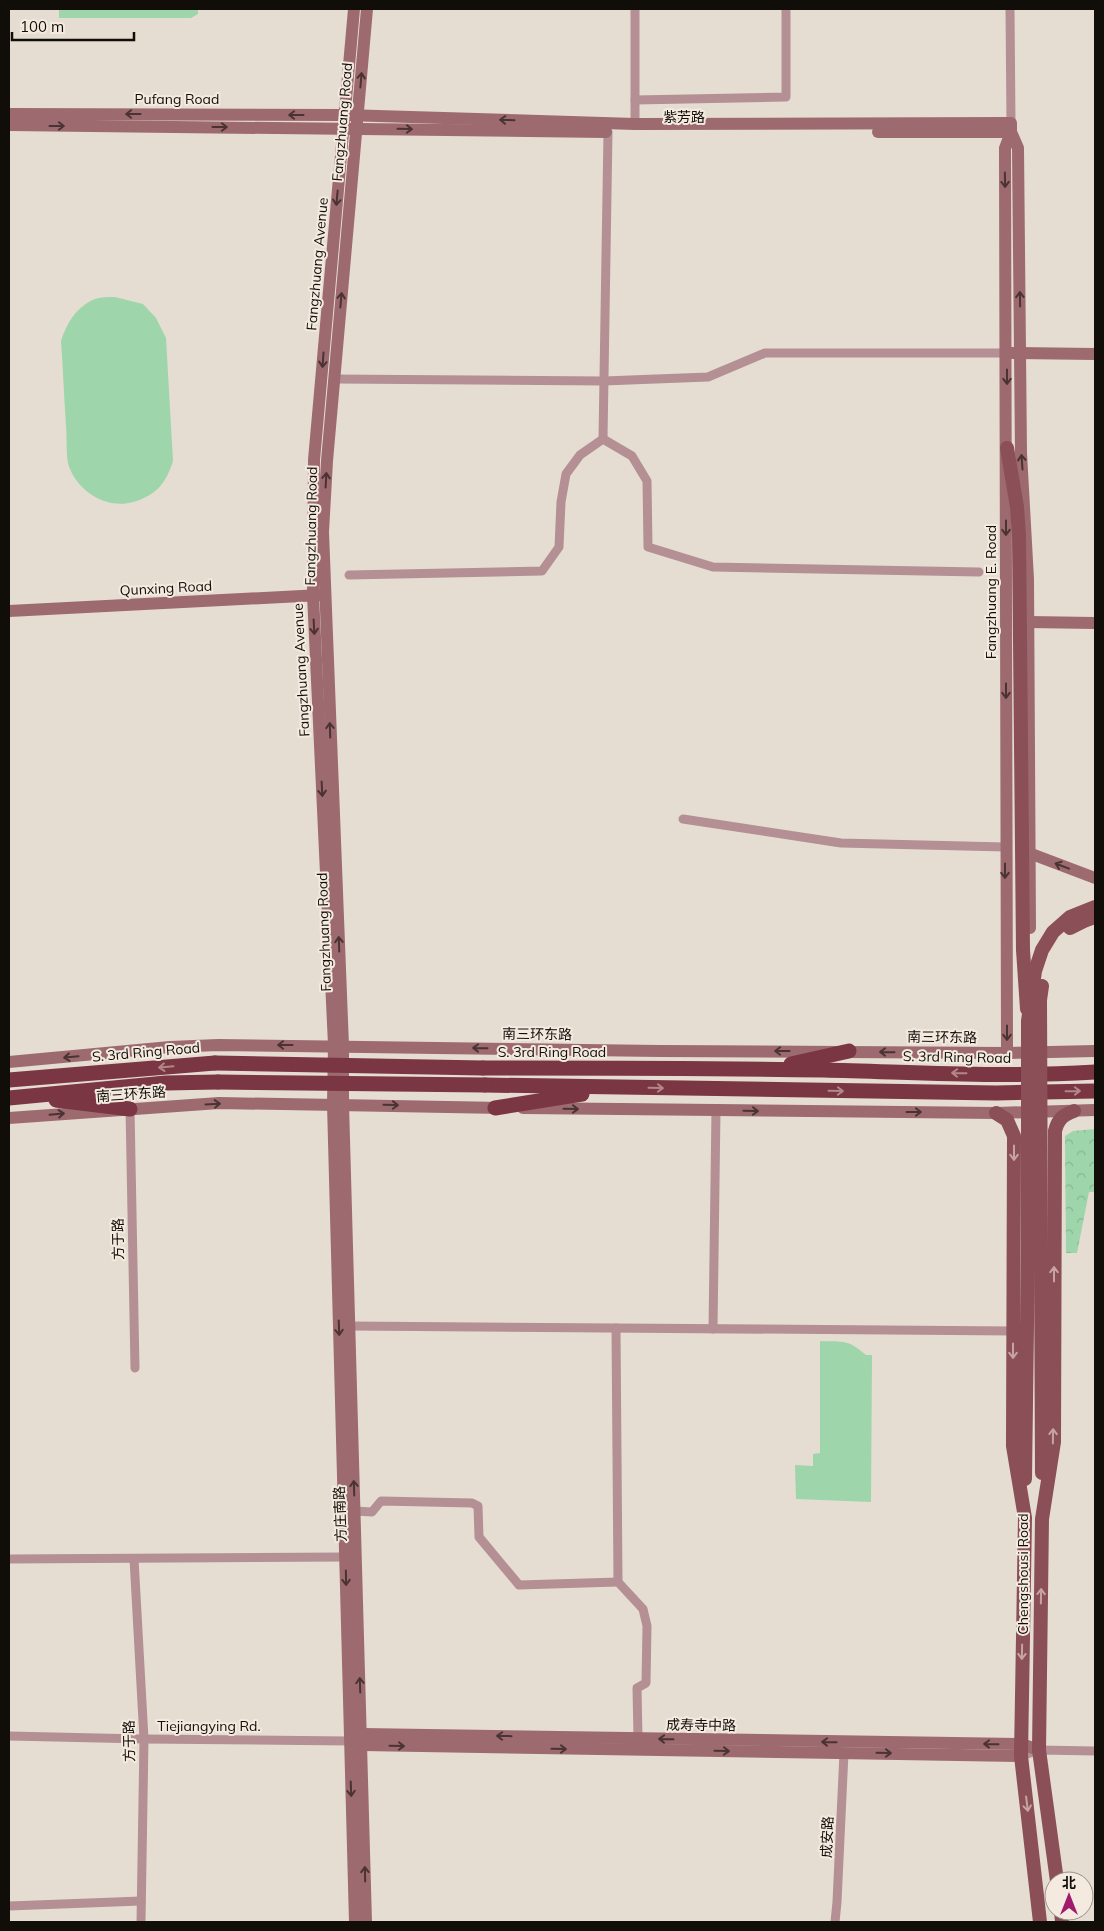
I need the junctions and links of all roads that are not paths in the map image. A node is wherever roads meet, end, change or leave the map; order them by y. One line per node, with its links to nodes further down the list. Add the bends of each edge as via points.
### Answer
1 (354, 9): 8 (street)
2 (367, 9): 8 (street, Fangzhuang Road, one-way to 2)
3 (635, 9): 6 (street)
4 (786, 9): 6 (street, via 786,97)
5 (1010, 9): 11 (street)
6 (635, 100): 9 (street)
7 (9, 114): 8 (street, Pufang Road, one-way to 7)
8 (351, 115): 9 (street, 紫芳路, one-way to 8); 12 (street, Fangzhuang Avenue)
9 (635, 124): 11 (street, 紫芳路)
10 (9, 125): 12 (street, Pufang Road, one-way to 12)
11 (1011, 127): 13 (street, 紫芳路); 14 (street, Fangzhuang E. Road, one-way to 14, via 1005,148); 15 (street, one-way to 11, via 1018,148)
12 (350, 128): 13 (street, 紫芳路, one-way to 13); 17 (street, Fangzhuang Road, one-way to 12); 23 (street, Fangzhuang Avenue, one-way to 23, via 314,460)
13 (608, 132): 18 (street)
14 (1007, 353): 15 (street); 18 (street, via 765,353 708,377); 20 (street, Fangzhuang E. Road, one-way to 20)
15 (1021, 353): 16 (street); 25 (street, one-way to 15, via 1021,453)
16 (1095, 354)
17 (334, 380): 18 (street); 23 (street, Fangzhuang Road, one-way to 17)
18 (604, 380): 19 (street)
19 (603, 439): 21 (street, via 632,456 647,481 648,547 713,567); 22 (street, via 580,455 566,474 559,547 542,571)
20 (1007, 448): 28 (street, Fangzhuang E. Road, one-way to 28); 33 (main road, bridge, via 1019,536 1023,950)
21 (979, 572)
22 (349, 575)
23 (319, 595): 24 (street, Qunxing Road); 34 (street, Fangzhuang Road)
24 (9, 611)
25 (1028, 622): 26 (street); 29 (street)
26 (1095, 623)
27 (683, 820): 28 (street, via 841,843)
28 (1005, 847): 37 (street, Fangzhuang E. Road, one-way to 37)
29 (1029, 853): 30 (street, one-way to 29); 38 (street)
30 (1095, 878)
31 (1095, 907): 33 (main road, bridge, via 1070,917 1047,940 1038,960)
32 (1095, 917): 57 (main road, bridge, via 1074,926 1060,938 1048,956 1043,977)
33 (1028, 1021): 57 (main road, bridge)
34 (338, 1045): 35 (street, 南三环东路, one-way to 34); 39 (street, 南三环东路, one-way to 39, via 170,1047); 47 (street, Fangzhuang Road)
35 (849, 1051): 37 (street, 南三环东路, one-way to 35); 40 (highway)
36 (1095, 1051): 38 (street, 南三环东路)
37 (1007, 1053): 38 (street, 南三环东路)
38 (1030, 1053)
39 (9, 1062)
40 (765, 1069): 41 (highway, S. 3rd Ring Road, one-way to 40, via 1018,1074); 42 (highway, S. 3rd Ring Road, one-way to 42, bridge, via 215,1063)
41 (1095, 1072)
42 (9, 1080)
43 (621, 1088): 44 (highway, one-way to 44, via 996,1093); 45 (highway, bridge, via 218,1082 166,1083); 48 (highway)
44 (1095, 1091)
45 (27, 1096): 46 (highway); 49 (highway)
46 (9, 1098)
47 (338, 1104): 48 (street, 南三环东路, one-way to 48); 49 (street, 南三环东路, one-way to 47, via 219,1103); 58 (street, 方庄南路); 66 (street, 方庄南路, one-way to 66)
48 (495, 1108): 50 (street, 南三环东路, one-way to 50)
49 (130, 1109): 54 (street, 南三环东路, one-way to 49); 62 (street, 方于路)
50 (716, 1110): 53 (street, 南三环东路, one-way to 53); 60 (street)
51 (1095, 1110): 52 (street, 南三环东路)
52 (1074, 1112): 53 (street, 南三环东路); 56 (main road, Chengshousi Road, via 1059,1119 1055,1131)
53 (996, 1113): 55 (main road, Chengshousi Road, one-way to 55, via 1007,1120 1014,1136)
54 (9, 1118)
55 (1014, 1223): 56 (main road, via 1020,1210 1034,1205 1047,1210); 61 (main road, Chengshousi Road)
56 (1054, 1223): 65 (main road, Chengshousi Road, one-way to 56, via 1054,1442)
57 (1035, 1250): 64 (main road); 65 (main road)
58 (350, 1326): 59 (street); 63 (street, 方庄南路, one-way to 58)
59 (616, 1328): 60 (street); 69 (street)
60 (714, 1329): 61 (street)
61 (1013, 1331): 64 (main road, Chengshousi Road, one-way to 64, via 1013,1446)
62 (134, 1368)
63 (355, 1511): 69 (street, via 372,1512 381,1502 472,1502 478,1506 479,1537 518,1585); 73 (street, 方庄南路, one-way to 63)
64 (1025, 1518): 75 (main road, Chengshousi Road, one-way to 75)
65 (1042, 1519): 76 (main road, Chengshousi Road, one-way to 65)
66 (346, 1557): 68 (street); 74 (street, 方庄南路, one-way to 74)
67 (9, 1558): 68 (street)
68 (134, 1559): 72 (street, 方于路)
69 (618, 1582): 71 (street, via 643,1609 647,1626 646,1683 637,1688)
70 (9, 1736): 72 (street, Tiejiangying Rd.)
71 (638, 1738): 73 (street, 成寿寺中路, one-way to 73); 75 (street, 成寿寺中路, one-way to 71)
72 (144, 1739): 74 (street, Tiejiangying Rd.); 80 (street, 方于路)
73 (362, 1740): 74 (street, 成寿寺中路); 78 (street, 成寿寺中路, one-way to 78); 84 (street, 方庄南路, one-way to 73)
74 (349, 1741): 83 (street, 方庄南路, one-way to 83)
75 (1021, 1750): 76 (street, 成寿寺中路); 78 (street, 成寿寺中路, one-way to 75); 86 (main road, Chengshousi Road, one-way to 86)
76 (1039, 1750): 77 (street); 79 (main road, Chengshousi Road)
77 (1095, 1751)
78 (844, 1752): 85 (street, 成安路)
79 (1056, 1871)
80 (141, 1901): 81 (street); 82 (street, 方于路)
81 (9, 1906)
82 (142, 1922)
83 (355, 1922)
84 (366, 1922)
85 (835, 1922)
86 (1040, 1922)

